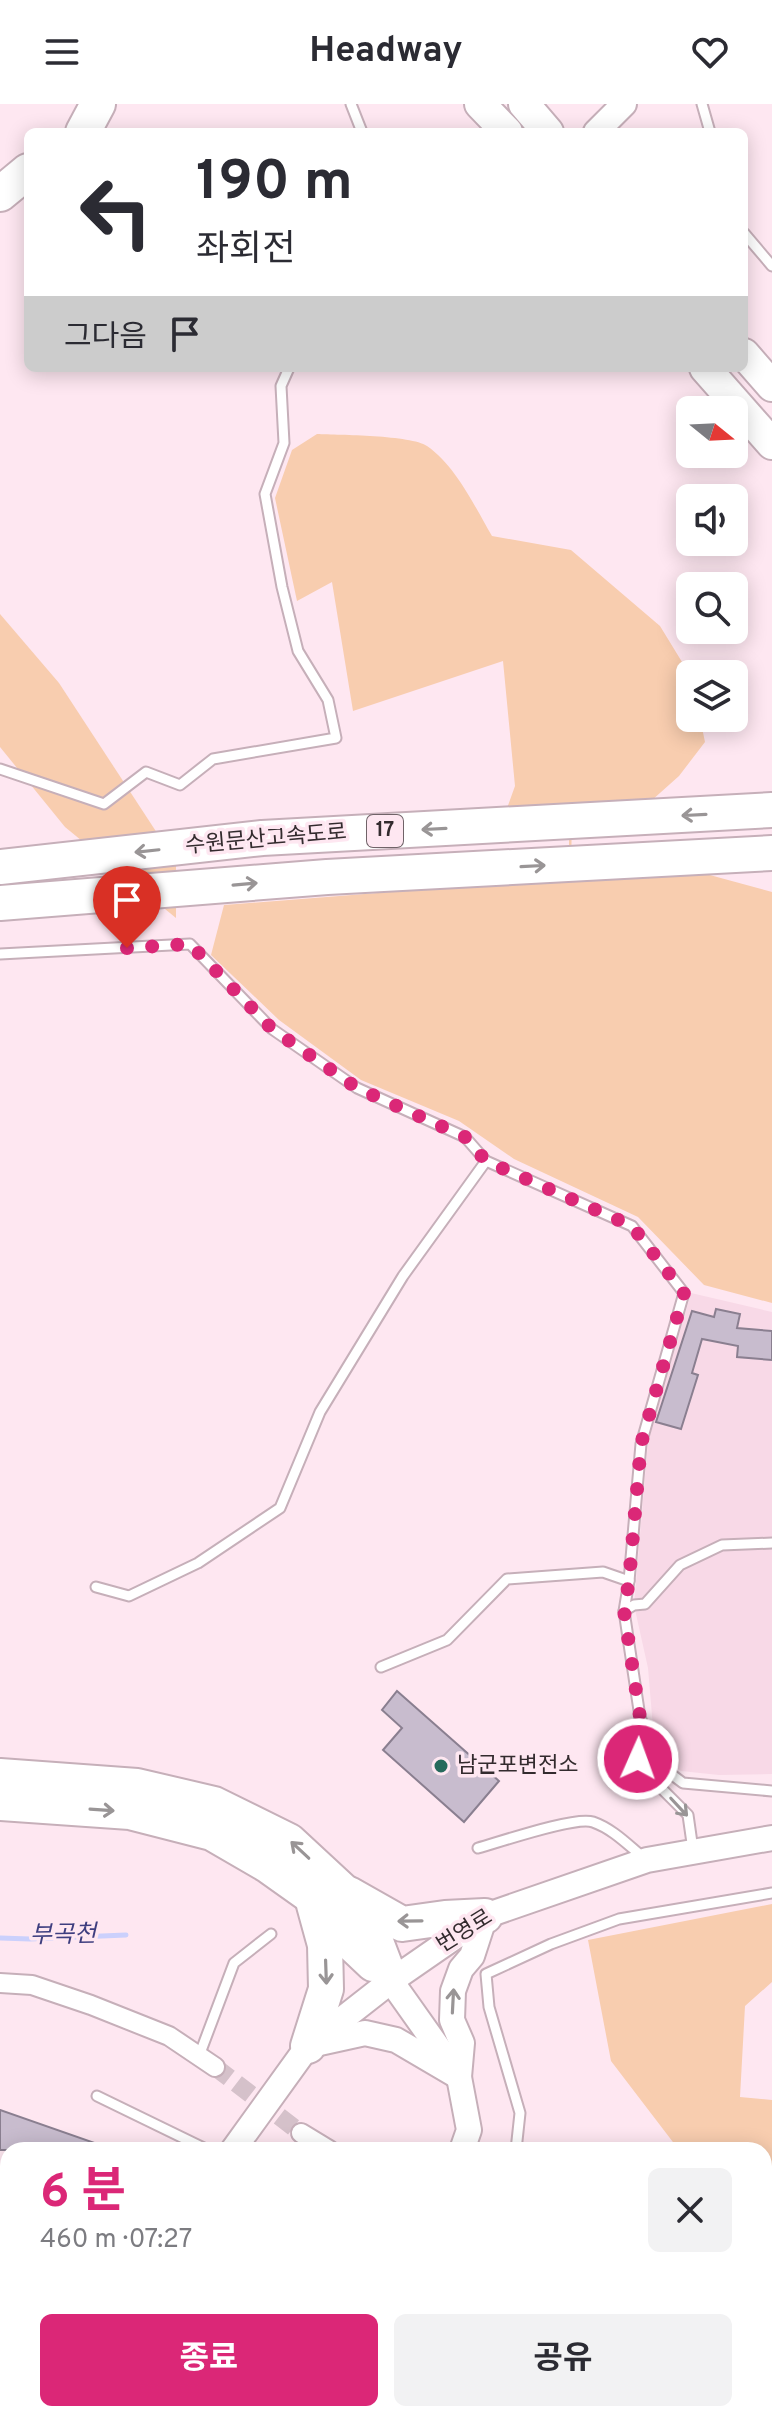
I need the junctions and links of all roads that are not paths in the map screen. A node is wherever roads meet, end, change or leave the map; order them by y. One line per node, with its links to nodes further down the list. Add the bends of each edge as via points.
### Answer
1 (75, 104): 8 (highway)
2 (98, 104): 9 (highway)
3 (351, 104): 10 (lane)
4 (480, 104): 11 (main road)
5 (524, 104): 12 (main road)
6 (624, 104): 13 (street)
7 (702, 104): 14 (lane)
8 (62, 128)
9 (85, 128)
10 (360, 128)
11 (503, 128)
12 (545, 128)
13 (600, 128)
14 (709, 128)
15 (24, 174): 16 (highway)
16 (0, 194)
17 (24, 201): 18 (highway)
18 (0, 216)
19 (748, 238): 20 (lane)
20 (772, 266)
21 (748, 350): 23 (main road)
22 (748, 359): 27 (main road)
23 (772, 365)
24 (287, 372): 30 (lane, via 281,386 284,443 265,494 298,651 328,700 336,738 213,759 180,785 146,772 104,804)
25 (709, 372): 29 (main road)
26 (732, 372): 28 (main road)
27 (772, 386)
28 (772, 414)
29 (772, 444)
30 (0, 769)
31 (772, 810): 33 (highway, 수원문산고속도로 / 17, one-way to 33, via 262,838)
32 (772, 853): 34 (highway, 수원문산고속도로 / 17, one-way to 32, via 327,877)
33 (0, 867)
34 (0, 903)
35 (0, 954): 36 (lane, via 190,944 272,1029 357,1088 465,1137)
36 (486, 1161): 38 (lane, via 632,1226 684,1293 641,1444); 39 (lane, via 403,1276 320,1412 280,1508 198,1563 129,1596)
37 (772, 1543): 40 (lane, via 722,1545 680,1565 645,1604)
38 (629, 1581): 40 (lane); 41 (lane, via 603,1572 507,1579 447,1640)
39 (96, 1587)
40 (624, 1611): 42 (lane)
41 (381, 1667)
42 (640, 1717): 44 (lane, via 659,1765 683,1783); 47 (lane, one-way to 47, via 638,1759 688,1815)
43 (12, 1790): 50 (highway, via 137,1786 214,1804 289,1841)
44 (772, 1791)
45 (772, 1838): 47 (street, 번영로)
46 (478, 1848): 48 (lane, via 589,1820)
47 (694, 1852): 48 (street, 번영로)
48 (647, 1860): 51 (street, 번영로)
49 (772, 1893): 53 (lane, via 619,1919)
50 (328, 1894): 51 (highway, one-way to 50, via 402,1924); 54 (highway, via 375,1939); 56 (highway, one-way to 56, via 326,1989)
51 (485, 1916): 53 (street); 54 (street, 번영로)
52 (271, 1934): 57 (lane, via 234,1963)
53 (479, 1965): 58 (street, one-way to 53, via 462,2043 452,2020 453,1991 461,1969); 65 (lane, via 520,2113)
54 (391, 1981): 56 (street, 번영로); 58 (street)
55 (0, 1983): 57 (street, via 32,1985 91,2005 169,2036)
56 (308, 2046): 58 (street, via 365,2033 396,2040); 62 (street, 번영로)
57 (207, 2061)
58 (459, 2077): 64 (street, via 469,2130)
59 (97, 2096): 61 (lane)
60 (301, 2133): 63 (street)
61 (192, 2142)
62 (239, 2142)
63 (316, 2142)
64 (465, 2142)
65 (517, 2142)

